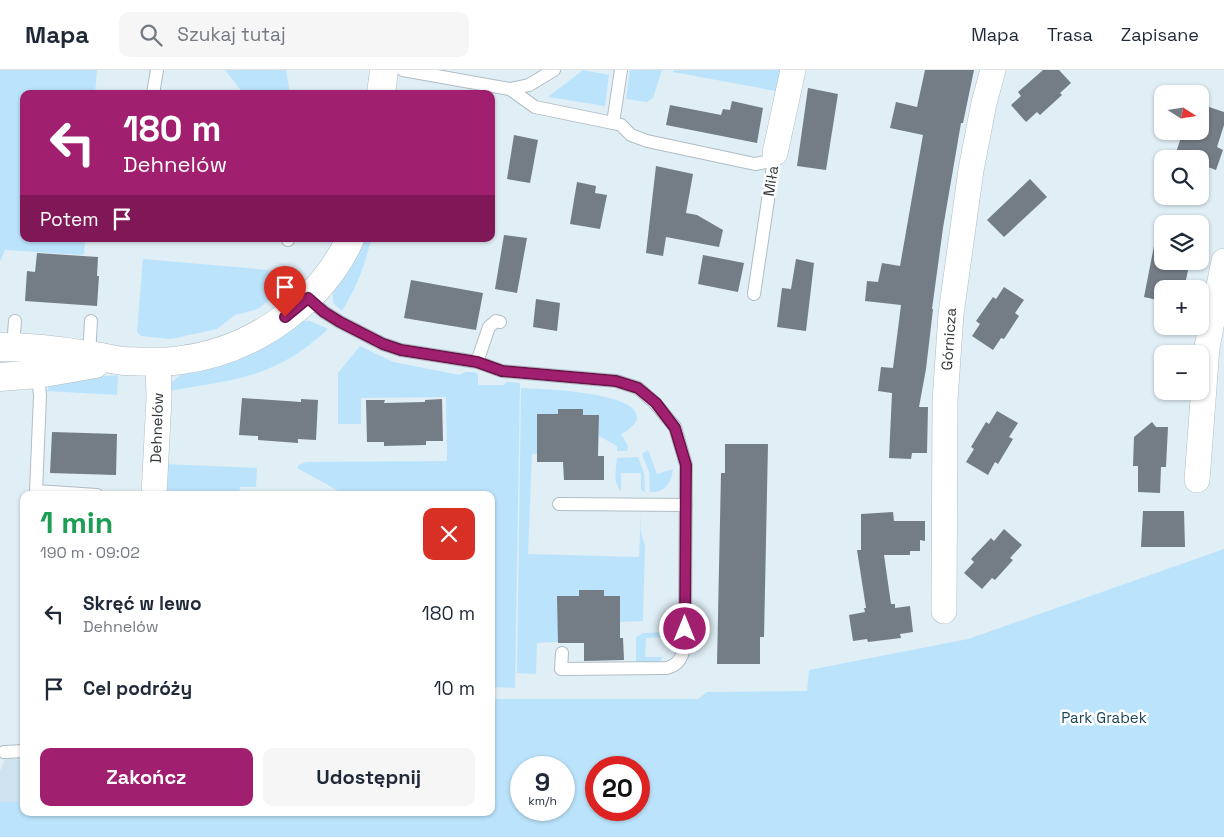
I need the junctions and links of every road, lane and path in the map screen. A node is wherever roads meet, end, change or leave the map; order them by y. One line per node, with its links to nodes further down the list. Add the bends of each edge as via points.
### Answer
1 (157, 70): 9 (lane)
2 (384, 70): 10 (street)
3 (403, 70): 8 (lane)
4 (554, 70): 8 (lane, via 529,85)
5 (621, 70): 11 (lane)
6 (793, 70): 12 (street, Miła)
7 (993, 70): 30 (street, Górnicza, via 971,170 950,314 945,401)
8 (510, 88): 11 (lane, via 535,108)
9 (154, 90)
10 (382, 90)
11 (613, 123): 12 (lane, via 646,141 743,162 766,162)
12 (775, 154): 15 (lane, Miła)
13 (348, 242): 16 (street, via 336,265)
14 (1224, 262): 25 (street, via 1207,347)
15 (754, 294)
16 (308, 298): 21 (street, via 274,324 237,345 184,360); 22 (lane, via 340,322 390,347)
17 (91, 321): 20 (lane)
18 (500, 322): 22 (lane, via 496,321 489,327)
19 (9, 338): 20 (street)
20 (102, 358): 21 (street); 23 (street)
21 (158, 361): 27 (street, Dehnelów)
22 (477, 362): 29 (lane, via 502,371 616,381 638,388 656,403 675,428 686,465)
23 (38, 374): 24 (street); 26 (lane)
24 (0, 377)
25 (1197, 480)
26 (36, 491)
27 (154, 491)
28 (559, 504): 29 (lane)
29 (686, 506): 31 (lane, via 685,629 680,661 667,668 561,669)
30 (944, 611)
31 (562, 653)
32 (20, 751): 33 (lane)
33 (4, 752)

